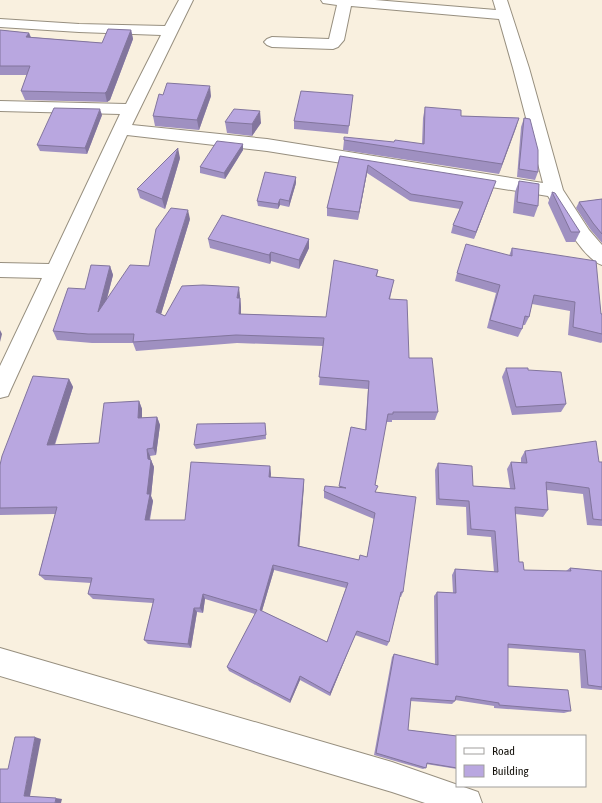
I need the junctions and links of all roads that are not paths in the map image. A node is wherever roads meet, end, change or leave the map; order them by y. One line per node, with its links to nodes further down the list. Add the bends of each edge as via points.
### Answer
1 (186, 0): 6 (street)
2 (328, 0): 3 (street)
3 (345, 1): 4 (street, via 458,12); 7 (street, via 333,44)
4 (503, 8): 11 (street)
5 (0, 23): 6 (street)
6 (170, 30): 9 (street)
7 (272, 42)
8 (0, 106): 9 (street)
9 (131, 109): 10 (street)
10 (121, 129): 11 (street, via 267,145); 14 (street)
11 (554, 191): 12 (street, via 582,235)
12 (602, 258)
13 (0, 270): 14 (street)
14 (54, 271): 15 (street)
15 (0, 389)
16 (0, 662): 17 (street, via 384,774)
17 (467, 803)

